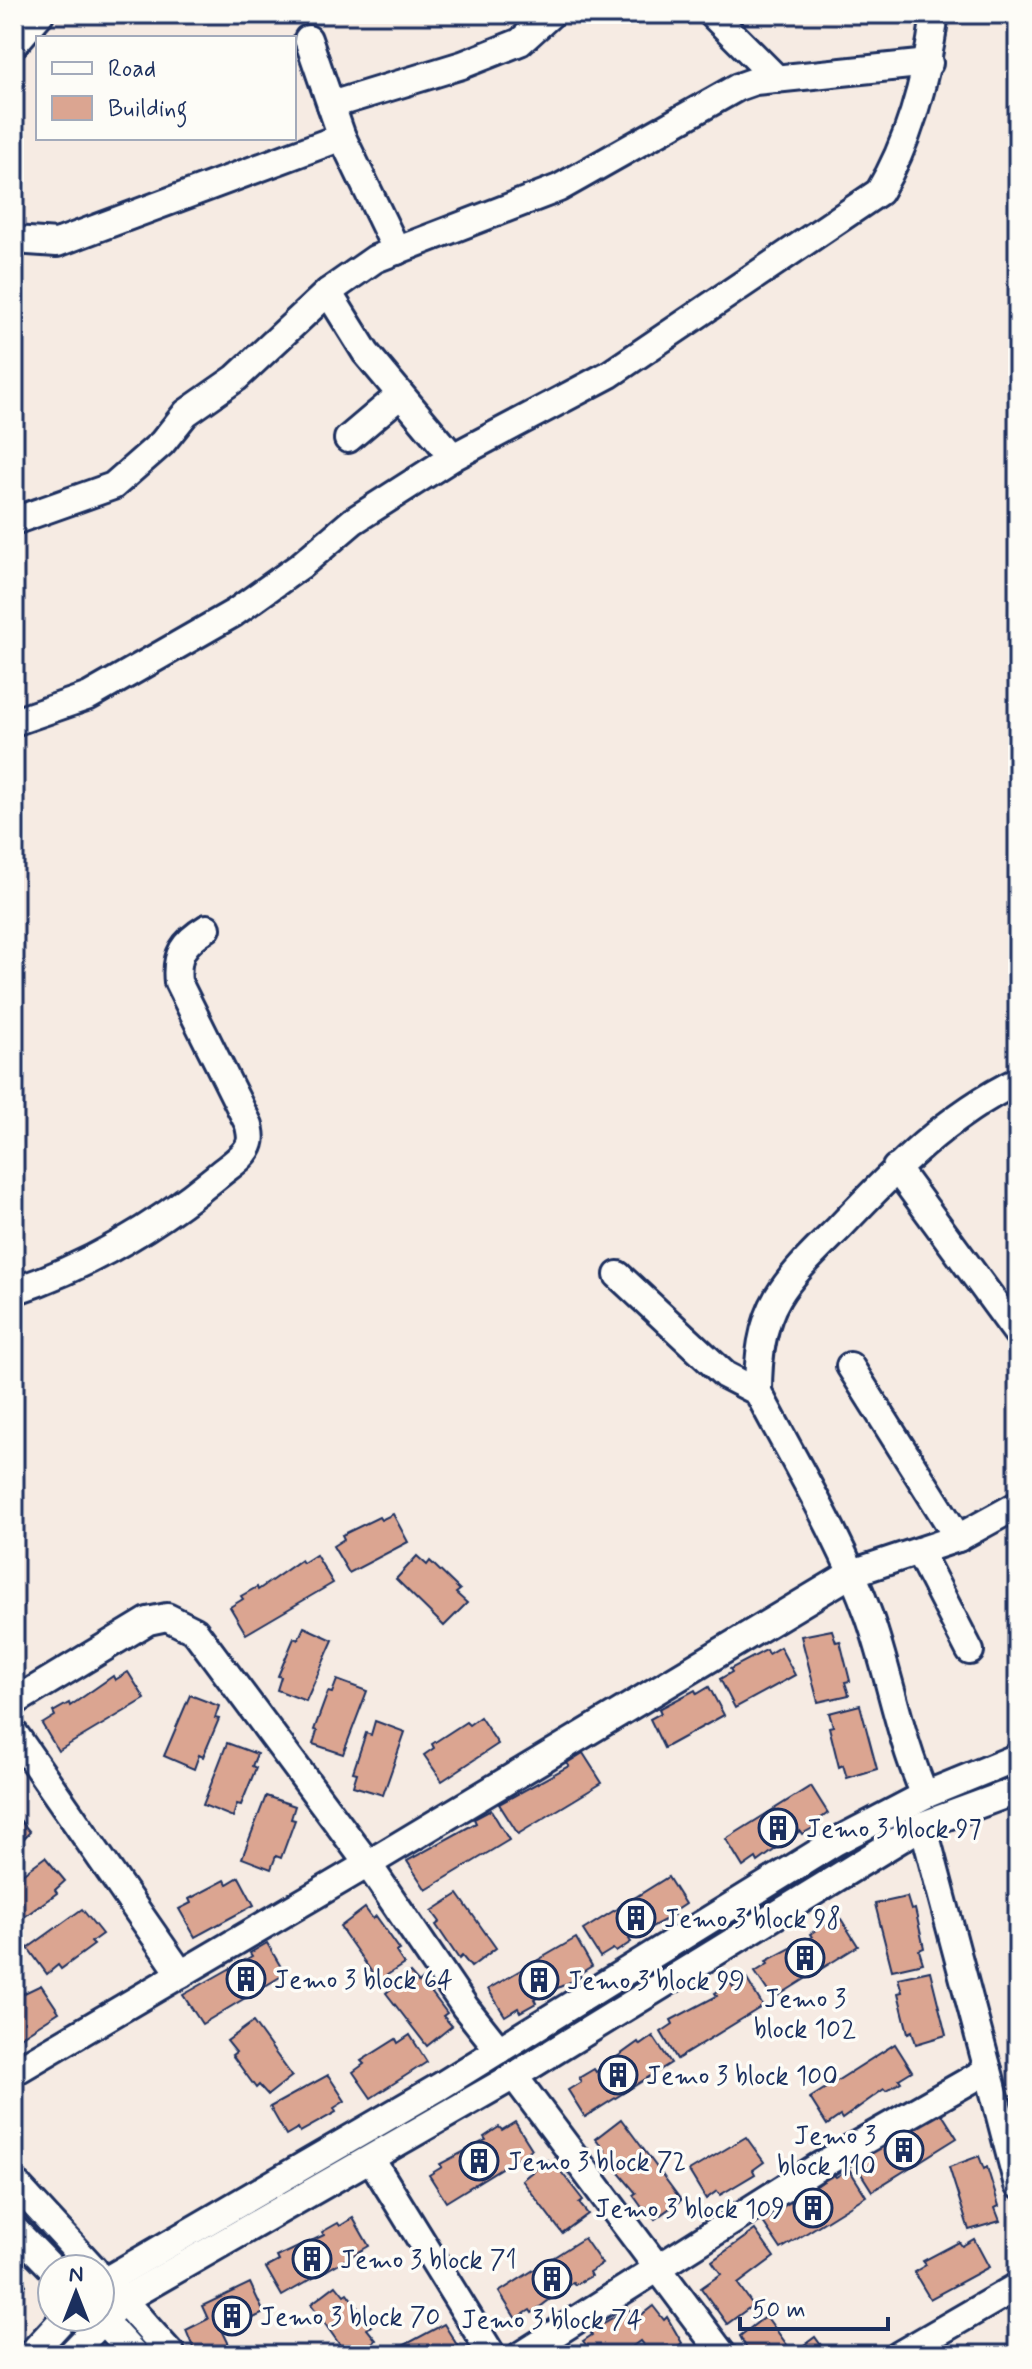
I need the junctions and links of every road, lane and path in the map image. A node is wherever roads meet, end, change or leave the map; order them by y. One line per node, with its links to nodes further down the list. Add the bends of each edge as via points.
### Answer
1 (40, 14): 6 (street)
2 (551, 14): 9 (street, via 520,42)
3 (712, 14): 8 (street)
4 (935, 14): 7 (street)
5 (308, 39): 9 (street)
6 (14, 44)
7 (929, 63): 8 (street); 16 (street, via 896,163 879,192 610,374)
8 (777, 79): 12 (street, via 738,87 559,188)
9 (331, 105): 10 (street)
10 (342, 137): 11 (street, via 57,243); 12 (street)
11 (14, 240)
12 (397, 251): 13 (street, via 375,259)
13 (328, 292): 14 (street); 17 (street, via 236,378 186,413 162,443 113,486)
14 (400, 395): 15 (street); 16 (street)
15 (348, 439)
16 (453, 457): 18 (street, via 353,521 234,613 89,696)
17 (14, 521)
18 (14, 722)
19 (207, 928): 23 (street, via 186,941 176,962 178,982 249,1125 252,1140 246,1152 127,1241 56,1277)
20 (1018, 1081): 21 (street, via 977,1101)
21 (896, 1168): 24 (street); 26 (street, via 778,1296 766,1324)
22 (618, 1275): 26 (street, via 725,1375)
23 (14, 1291)
24 (1017, 1333)
25 (850, 1366): 28 (street)
26 (758, 1392): 30 (street)
27 (1018, 1505): 28 (street)
28 (958, 1538): 29 (street)
29 (919, 1552): 30 (street); 31 (street)
30 (852, 1573): 36 (street, via 870,1618 906,1752); 39 (street)
31 (970, 1651)
32 (14, 1702): 39 (street, via 148,1621 167,1617 183,1623 195,1631)
33 (14, 1733): 41 (street)
34 (1018, 1757): 36 (street)
35 (1018, 1790): 37 (street)
36 (925, 1795): 38 (street)
37 (923, 1825): 40 (street); 43 (street)
38 (835, 1842): 40 (street); 42 (street)
39 (368, 1864): 41 (street); 42 (street)
40 (853, 1867): 45 (street)
41 (181, 1974): 44 (street)
42 (499, 2050): 46 (street)
43 (988, 2070): 50 (street); 55 (street, via 816,2168)
44 (14, 2072)
45 (514, 2076): 47 (street); 55 (street)
46 (439, 2087): 47 (street); 54 (street)
47 (455, 2111): 48 (street)
48 (371, 2159): 58 (street); 67 (street)
49 (14, 2182): 53 (street)
50 (1018, 2185)
51 (14, 2229): 52 (street)
52 (37, 2253)
53 (78, 2253)
54 (116, 2268)
55 (661, 2269): 68 (street); 69 (street)
56 (1018, 2286): 70 (street)
57 (116, 2293): 58 (street)
58 (123, 2300): 59 (street); 66 (street)
59 (116, 2306)
60 (50, 2333): 63 (street)
61 (88, 2333): 64 (street)
62 (115, 2333): 65 (street)
63 (30, 2355)
64 (70, 2355)
65 (135, 2355)
66 (172, 2355)
67 (492, 2355)
68 (521, 2355)
69 (723, 2355)
70 (899, 2355)

